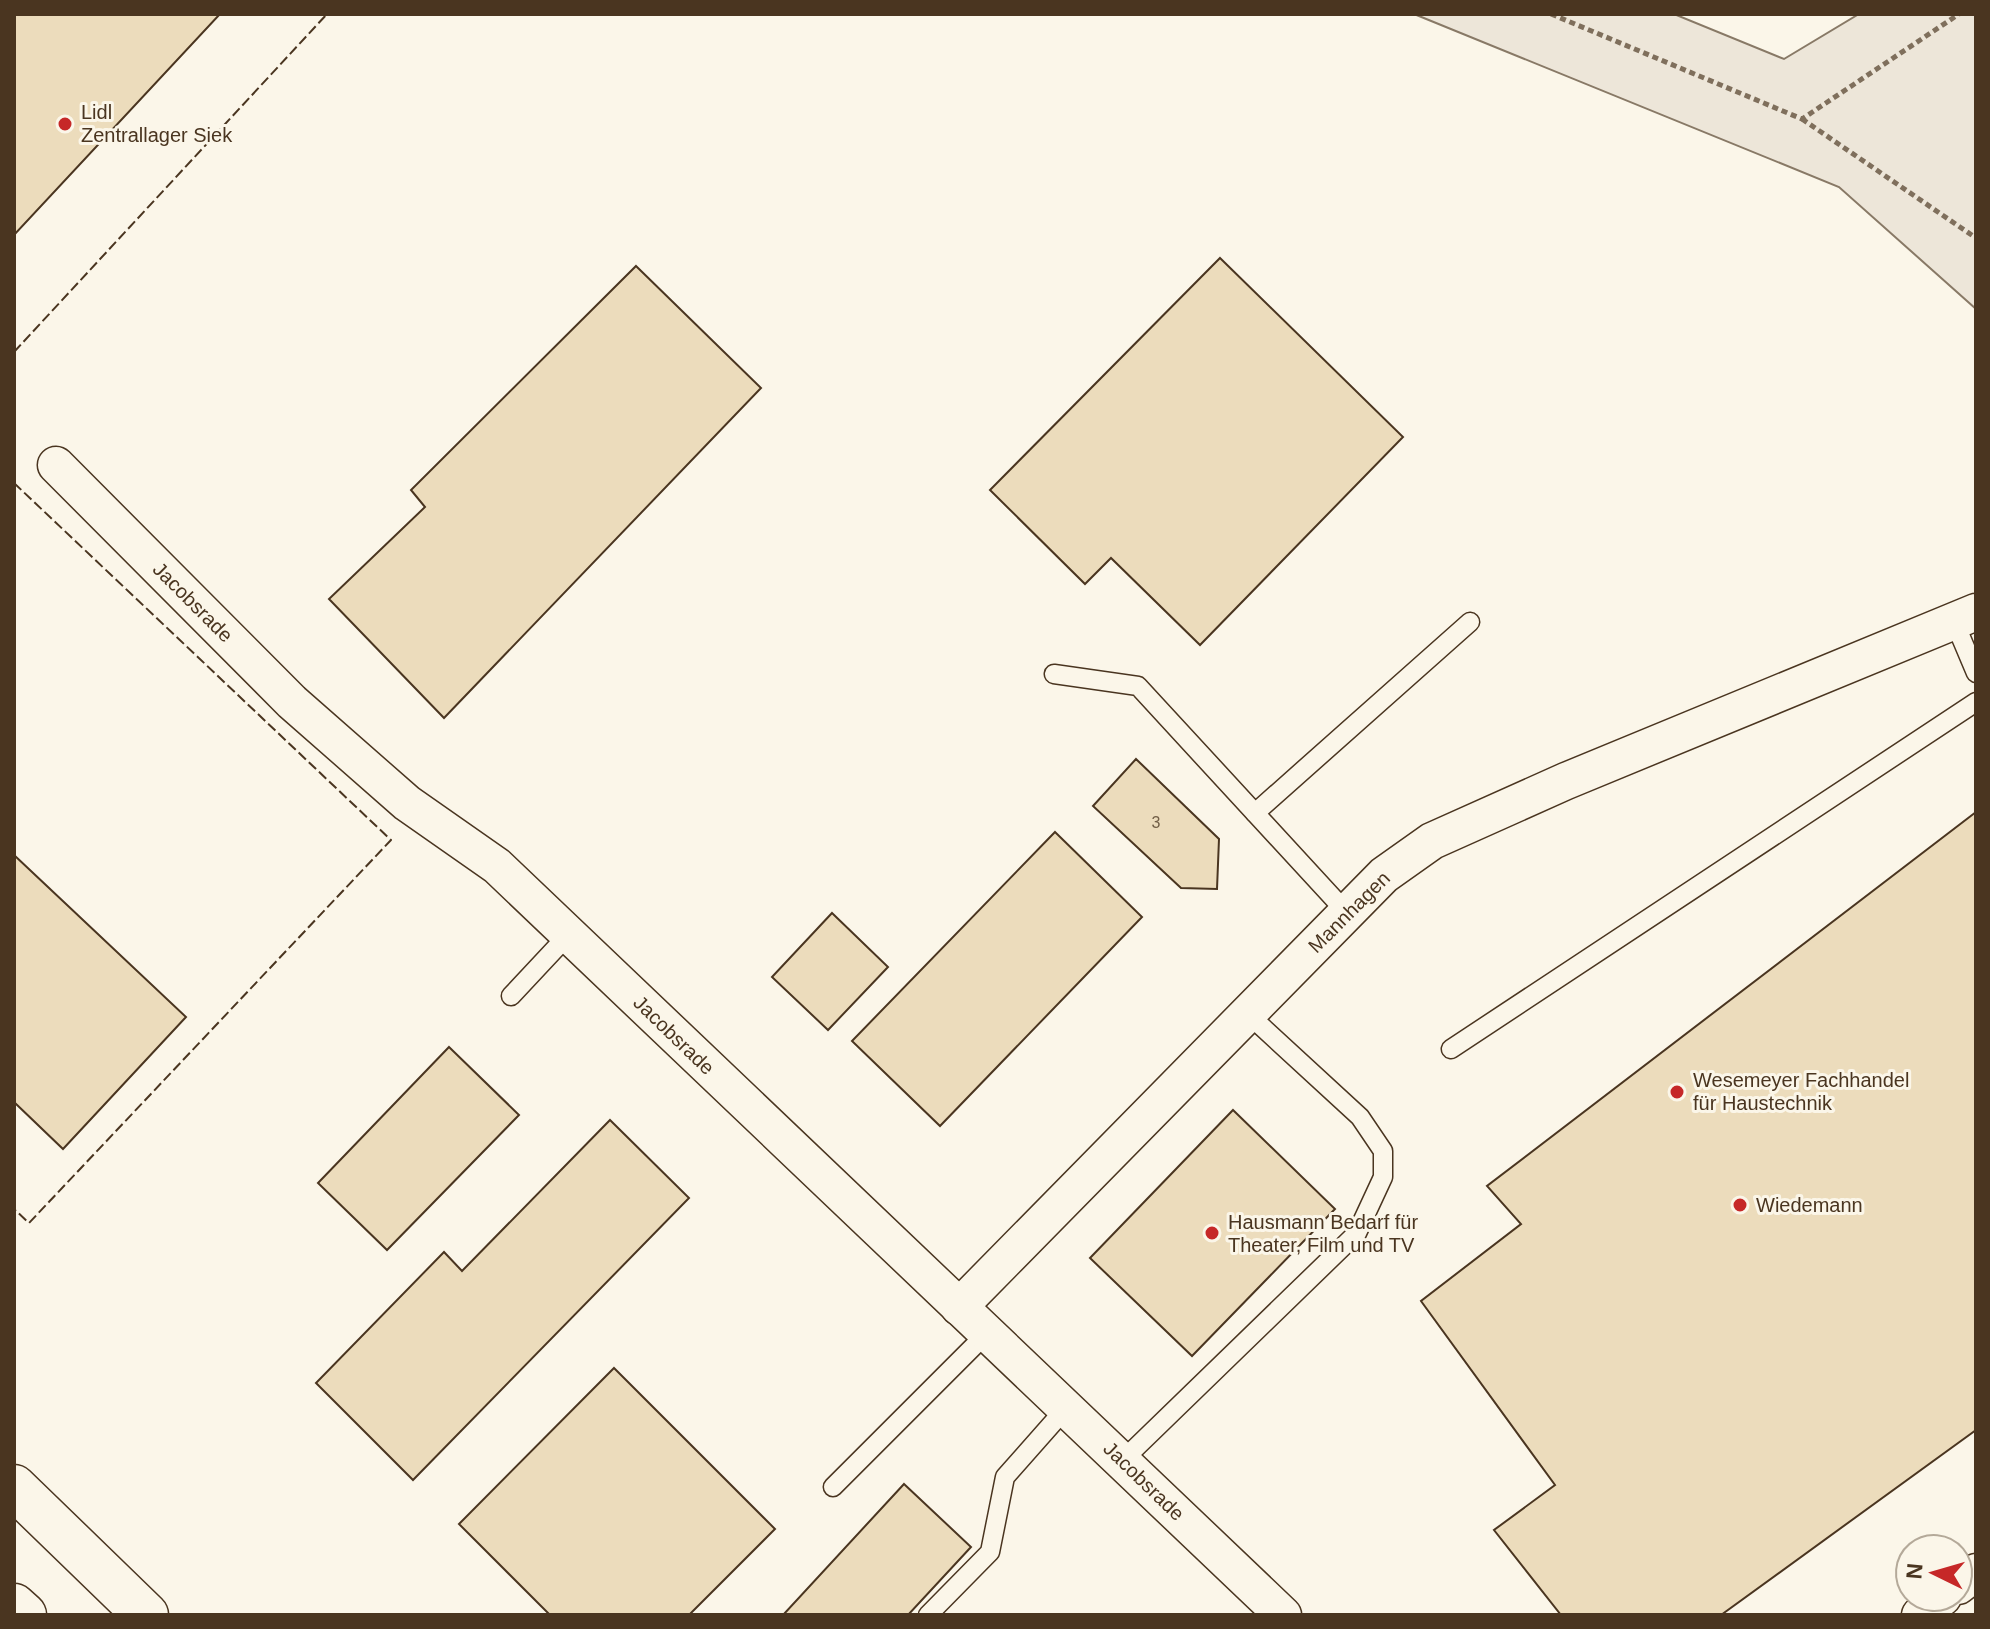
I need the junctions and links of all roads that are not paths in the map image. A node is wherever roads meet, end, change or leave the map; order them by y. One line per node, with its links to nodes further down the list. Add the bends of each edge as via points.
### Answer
1 (56, 465): 9 (street, Jacobsrade, via 292,702 407,803 480,851)
2 (1965, 616): 4 (lane); 8 (street, Mannhagen, via 1432,841 1384,875)
3 (1470, 622): 7 (lane)
4 (1976, 673)
5 (1054, 674): 7 (lane, via 1138,686)
6 (1976, 702): 12 (lane)
7 (1255, 813): 8 (lane)
8 (1348, 914): 11 (street, Mannhagen)
9 (569, 934): 10 (lane); 13 (street, Jacobsrade)
10 (511, 996)
11 (1247, 1013): 13 (street, Mannhagen); 16 (lane, via 1360,1117 1383,1151 1383,1177 1357,1233)
12 (1451, 1049)
13 (959, 1307): 14 (street, Jacobsrade)
14 (987, 1333): 15 (street, Jacobsrade); 18 (lane)
15 (1066, 1408): 16 (street, Jacobsrade); 22 (lane, via 1005,1477 990,1552)
16 (1123, 1460): 23 (street, Jacobsrade)
17 (14, 1487): 21 (highway)
18 (833, 1487)
19 (14, 1606): 20 (highway)
20 (24, 1615)
21 (146, 1615)
22 (928, 1615)
23 (1283, 1615)

